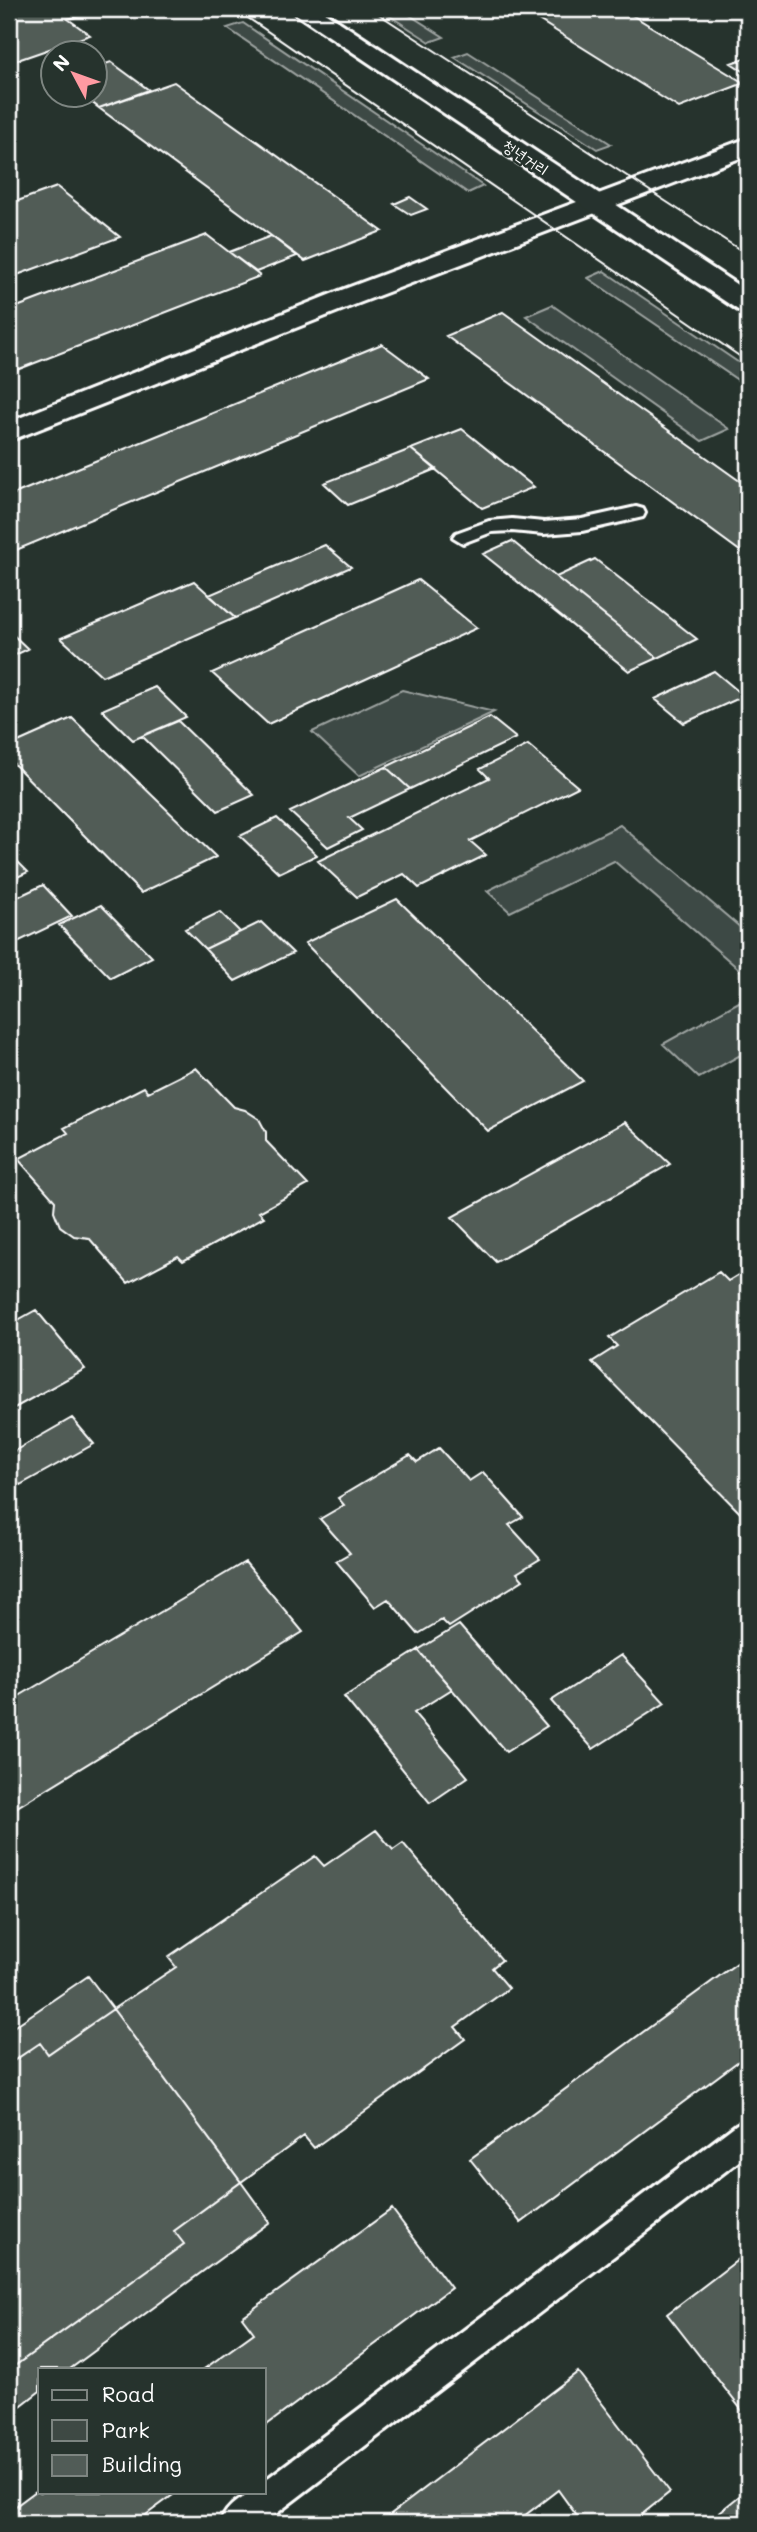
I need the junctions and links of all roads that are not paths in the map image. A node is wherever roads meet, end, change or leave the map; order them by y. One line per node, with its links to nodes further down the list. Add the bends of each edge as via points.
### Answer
1 (304, 9): 3 (main road, 청년거리)
2 (748, 146): 3 (main road)
3 (596, 203): 4 (main road, 청년거리); 5 (main road)
4 (748, 304)
5 (9, 432)
6 (636, 513): 7 (lane, via 582,525 489,527)
7 (463, 537)
8 (748, 2135): 9 (lane)
9 (237, 2523)

